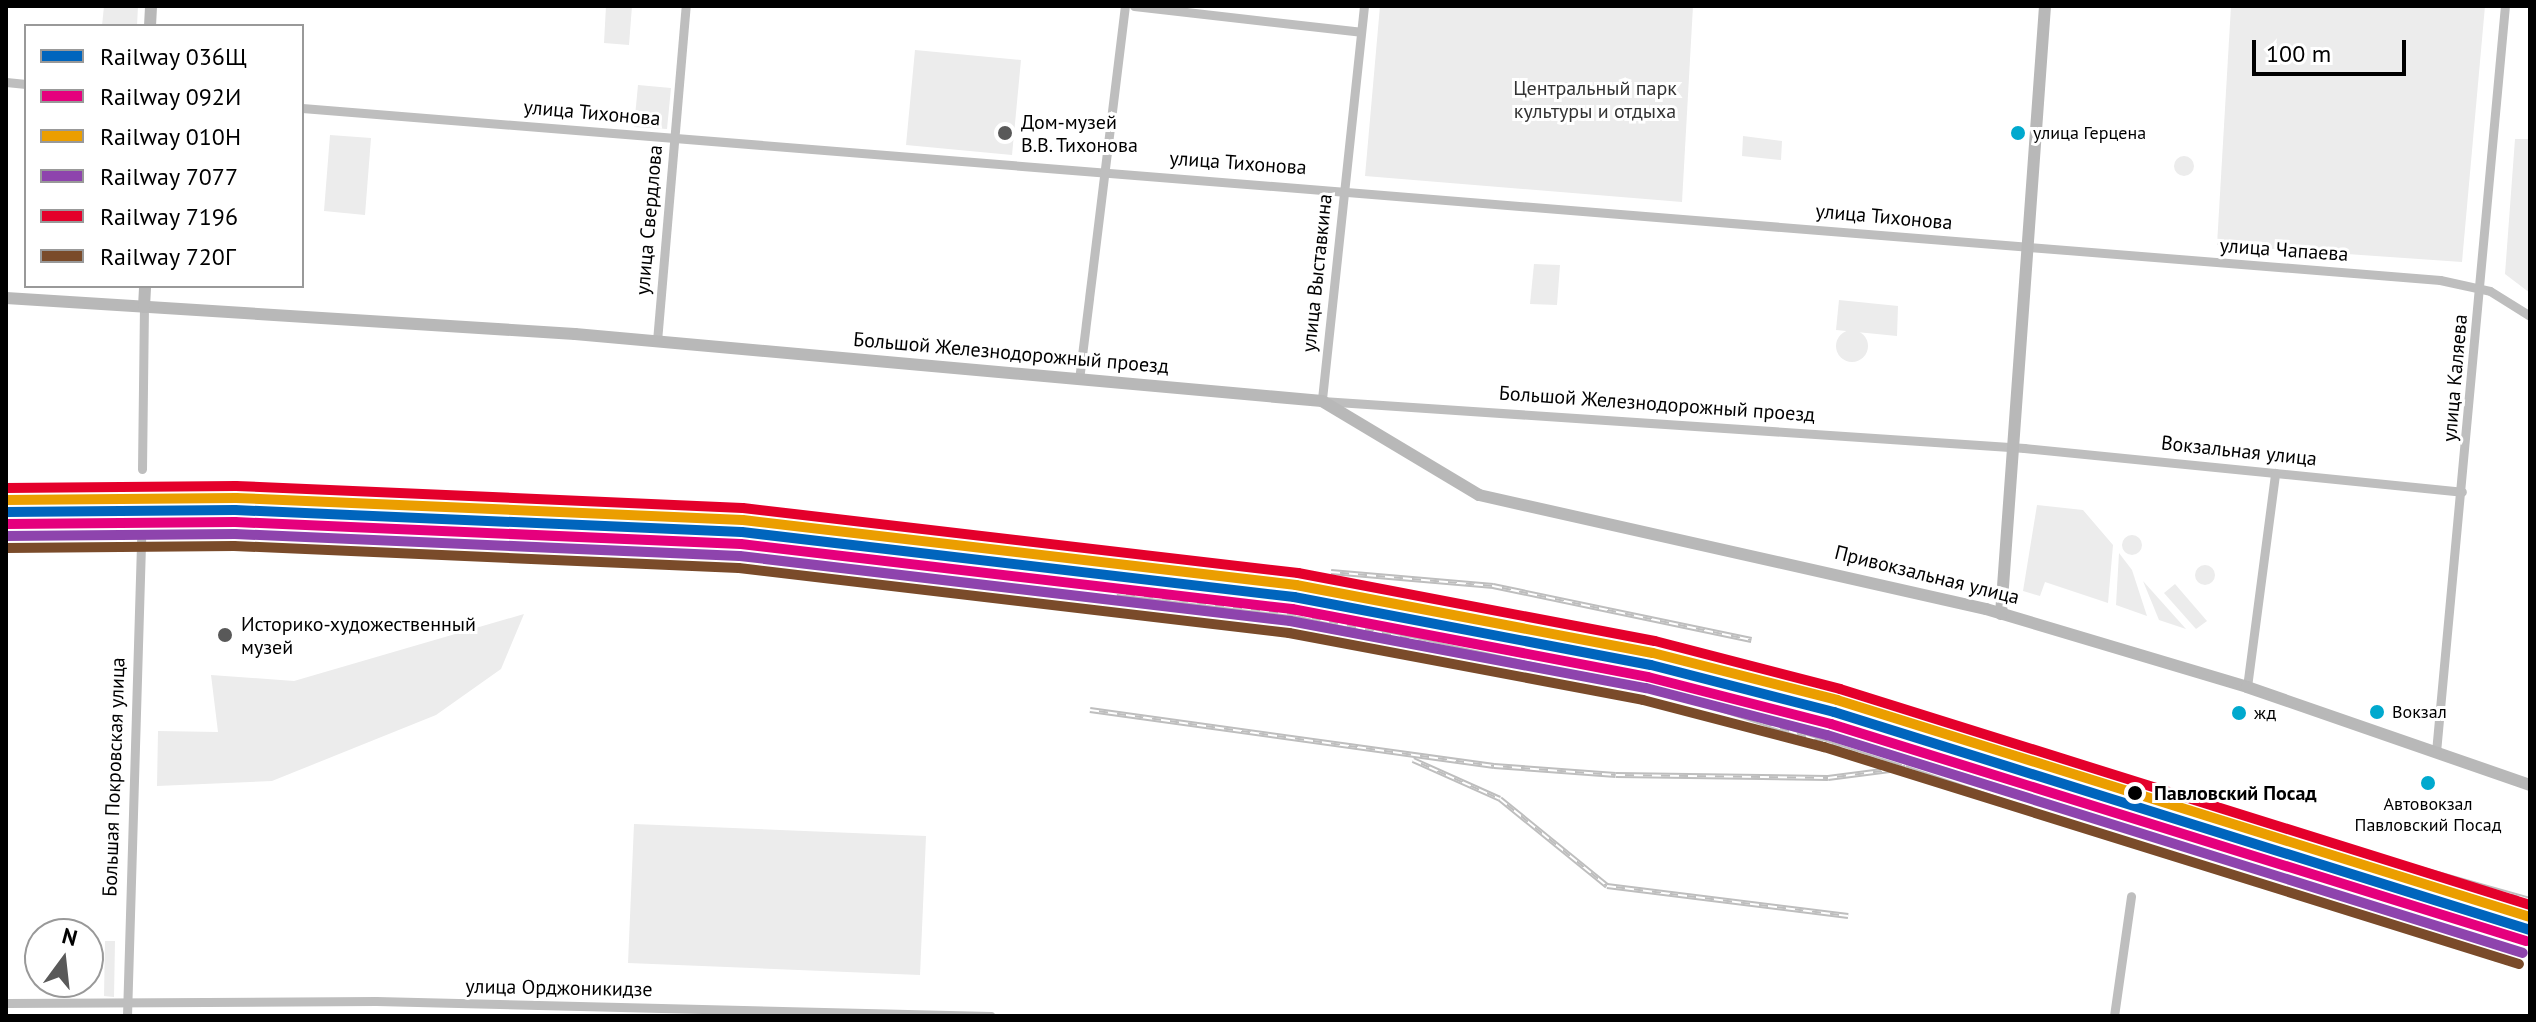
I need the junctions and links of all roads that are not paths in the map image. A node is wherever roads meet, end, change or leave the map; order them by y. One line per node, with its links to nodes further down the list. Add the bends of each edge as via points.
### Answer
1 (686, 6): 9 (street, улица Свердлова)
2 (1125, 6): 10 (street)
3 (1134, 6): 7 (street)
4 (1364, 6): 7 (street, улица Выставкина)
5 (2045, 6): 12 (main road)
6 (2505, 6): 14 (street, улица Каляева)
7 (1361, 32): 11 (street, улица Выставкина)
8 (304, 108): 9 (street, улица Тихонова)
9 (674, 138): 10 (street, улица Тихонова); 18 (street, улица Свердлова)
10 (1101, 170): 11 (street, улица Тихонова); 19 (street)
11 (1344, 190): 12 (street, улица Тихонова); 20 (street, улица Выставкина)
12 (2027, 250): 14 (street, улица Чапаева); 21 (main road)
13 (145, 288): 16 (main road)
14 (2481, 288): 17 (street, улица Чапаева); 24 (street, улица Каляева)
15 (6, 298): 16 (main road, Большой Железнодорожный проезд)
16 (144, 307): 18 (main road, Большой Железнодорожный проезд); 22 (street)
17 (2530, 316)
18 (657, 341): 19 (main road, Большой Железнодорожный проезд)
19 (1079, 380): 20 (main road, Большой Железнодорожный проезд)
20 (1322, 401): 21 (street, Большой Железнодорожный проезд); 26 (main road, Привокзальная улица, via 1479,495 1873,579)
21 (2012, 448): 23 (street, Вокзальная улица); 26 (main road)
22 (142, 469)
23 (2275, 473): 24 (street, Вокзальная улица); 27 (street)
24 (2462, 492): 28 (street, улица Каляева)
25 (141, 539): 32 (street, Большая Покровская улица)
26 (2001, 614): 27 (main road, Привокзальная улица)
27 (2247, 687): 28 (main road, Привокзальная улица)
28 (2436, 752): 29 (main road, Привокзальная улица)
29 (2530, 785)
30 (2131, 896): 34 (street)
31 (6, 1003): 32 (street, улица Орджоникидзе)
32 (127, 1011): 33 (street, улица Орджоникидзе, via 376,1001)
33 (991, 1016)
34 (2114, 1016)

